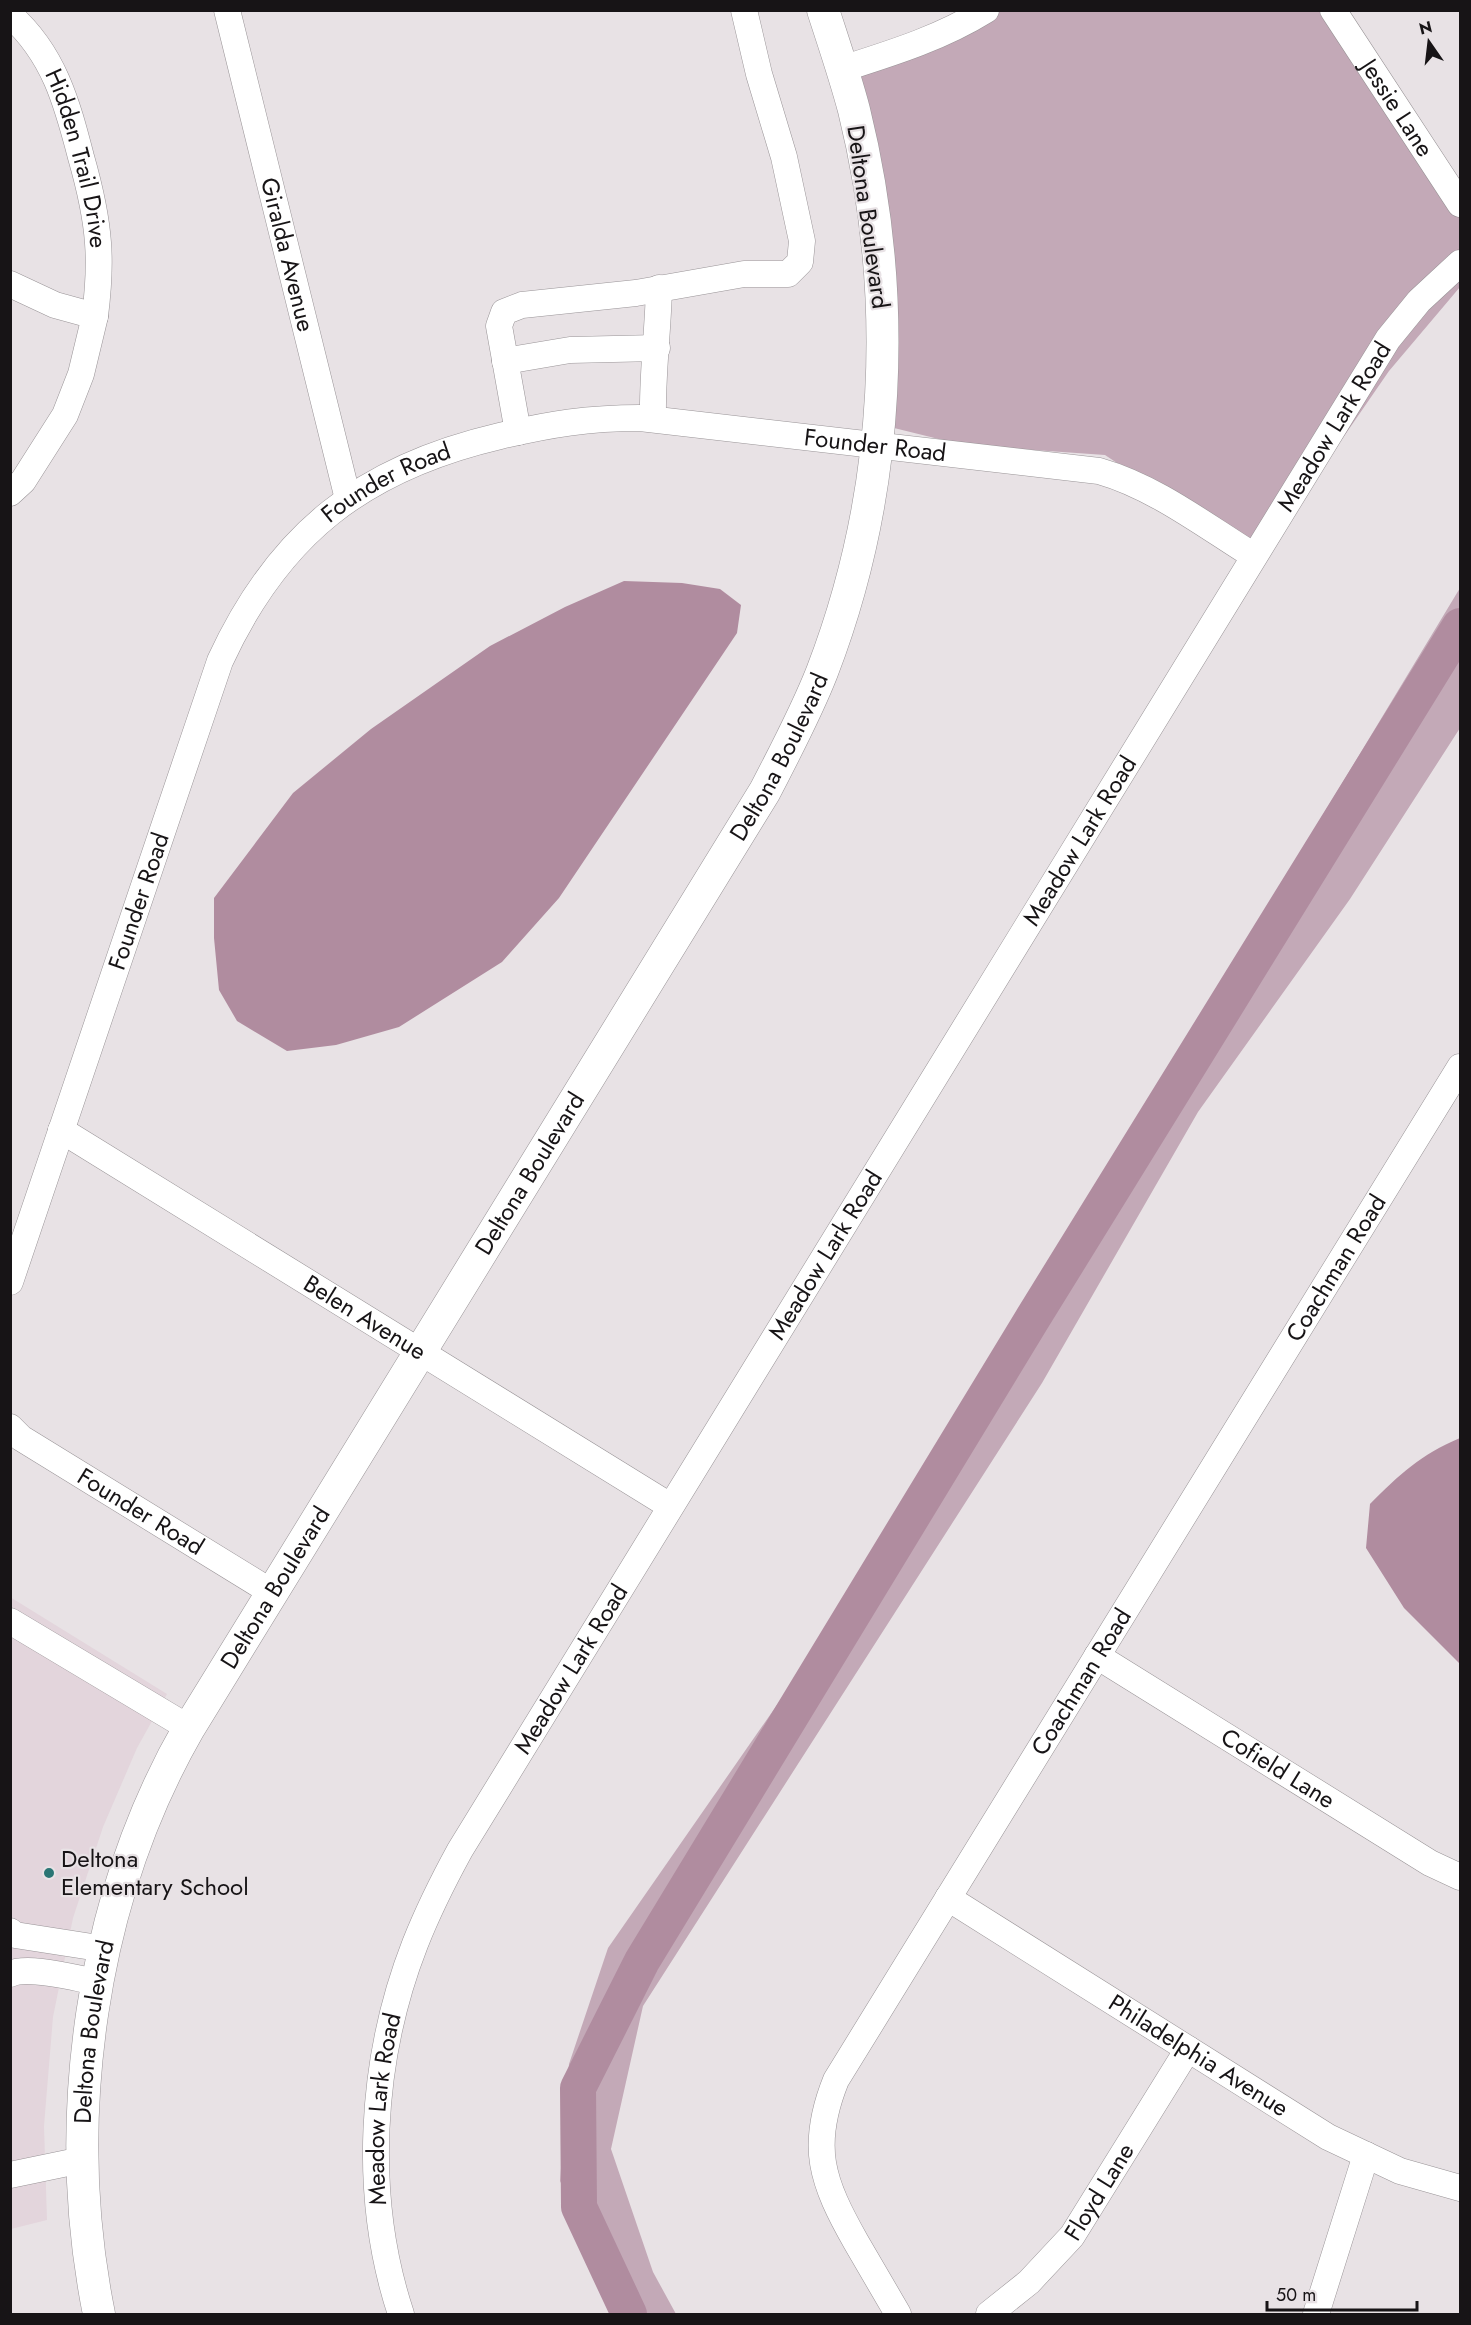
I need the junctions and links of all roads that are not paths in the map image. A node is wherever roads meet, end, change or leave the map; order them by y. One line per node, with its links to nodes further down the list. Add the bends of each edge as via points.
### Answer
1 (227, 10): 19 (street, Giralda Avenue)
2 (744, 10): 11 (street, via 784,157 802,241 800,262 788,274 744,274)
3 (823, 10): 7 (main road, Deltona Boulevard)
4 (986, 10): 7 (street, via 919,44)
5 (1333, 10): 8 (street, Jessie Lane)
6 (10, 15): 12 (street, Hidden Trail Drive, via 38,46 66,100 92,196 99,273)
7 (842, 69): 17 (main road, Deltona Boulevard, via 868,179 877,244 883,318)
8 (1461, 204)
9 (1461, 263): 20 (street, Meadow Lark Road, via 1419,301 1388,339)
10 (10, 284): 12 (street, via 55,305)
11 (660, 288): 13 (street); 14 (street, via 522,305 504,312 499,326)
12 (95, 316): 18 (street, Hidden Trail Drive, via 81,374 65,414 23,481)
13 (657, 348): 14 (street, via 570,350); 15 (street, via 652,382)
14 (505, 361): 16 (street)
15 (653, 419): 16 (street, Founder Road, via 596,418); 17 (street, Founder Road)
16 (518, 432): 19 (street, Founder Road, via 430,455 390,473)
17 (878, 445): 20 (street, Founder Road, via 1100,471 1126,478); 24 (main road, Deltona Boulevard, via 861,541 843,610 822,672 795,732 759,801)
18 (10, 493)
19 (348, 499): 22 (street, Founder Road, via 313,527 276,566 236,626 220,661)
20 (1254, 556): 26 (street, Meadow Lark Road)
21 (1461, 1067): 29 (street, Coachman Road)
22 (61, 1130): 23 (street, Founder Road); 24 (street, Belen Avenue)
23 (10, 1282)
24 (421, 1352): 26 (street, Belen Avenue); 27 (main road, Deltona Boulevard)
25 (10, 1427): 27 (street, Founder Road, via 21,1438)
26 (669, 1506): 43 (street, Meadow Lark Road, via 435,1895 398,1994 378,2098 376,2152 385,2251)
27 (273, 1593): 30 (main road, Deltona Boulevard)
28 (10, 1621): 30 (street)
29 (1097, 1656): 31 (street, Cofield Lane, via 1430,1863); 32 (street, Coachman Road)
30 (189, 1728): 34 (main road, Deltona Boulevard, via 138,1840)
31 (1461, 1877)
32 (948, 1898): 37 (street, Philadelphia Avenue); 44 (street, Coachman Road, via 836,2080 822,2128 825,2179 834,2203)
33 (13, 1933): 34 (street); 35 (street)
34 (105, 1949): 36 (main road, Deltona Boulevard)
35 (12, 1973): 36 (street, via 31,1971)
36 (98, 1982): 39 (main road, Deltona Boulevard, via 84,2087)
37 (1188, 2049): 38 (street, Philadelphia Avenue, via 1328,2137); 45 (street, Floyd Lane, via 1072,2236 1029,2282)
38 (1366, 2155): 41 (street, Philadelphia Avenue, via 1400,2170); 46 (street)
39 (82, 2160): 40 (street); 42 (main road, Deltona Boulevard, via 86,2226)
40 (10, 2175)
41 (1461, 2188)
42 (99, 2314)
43 (401, 2314)
44 (898, 2314)
45 (989, 2314)
46 (1316, 2314)

